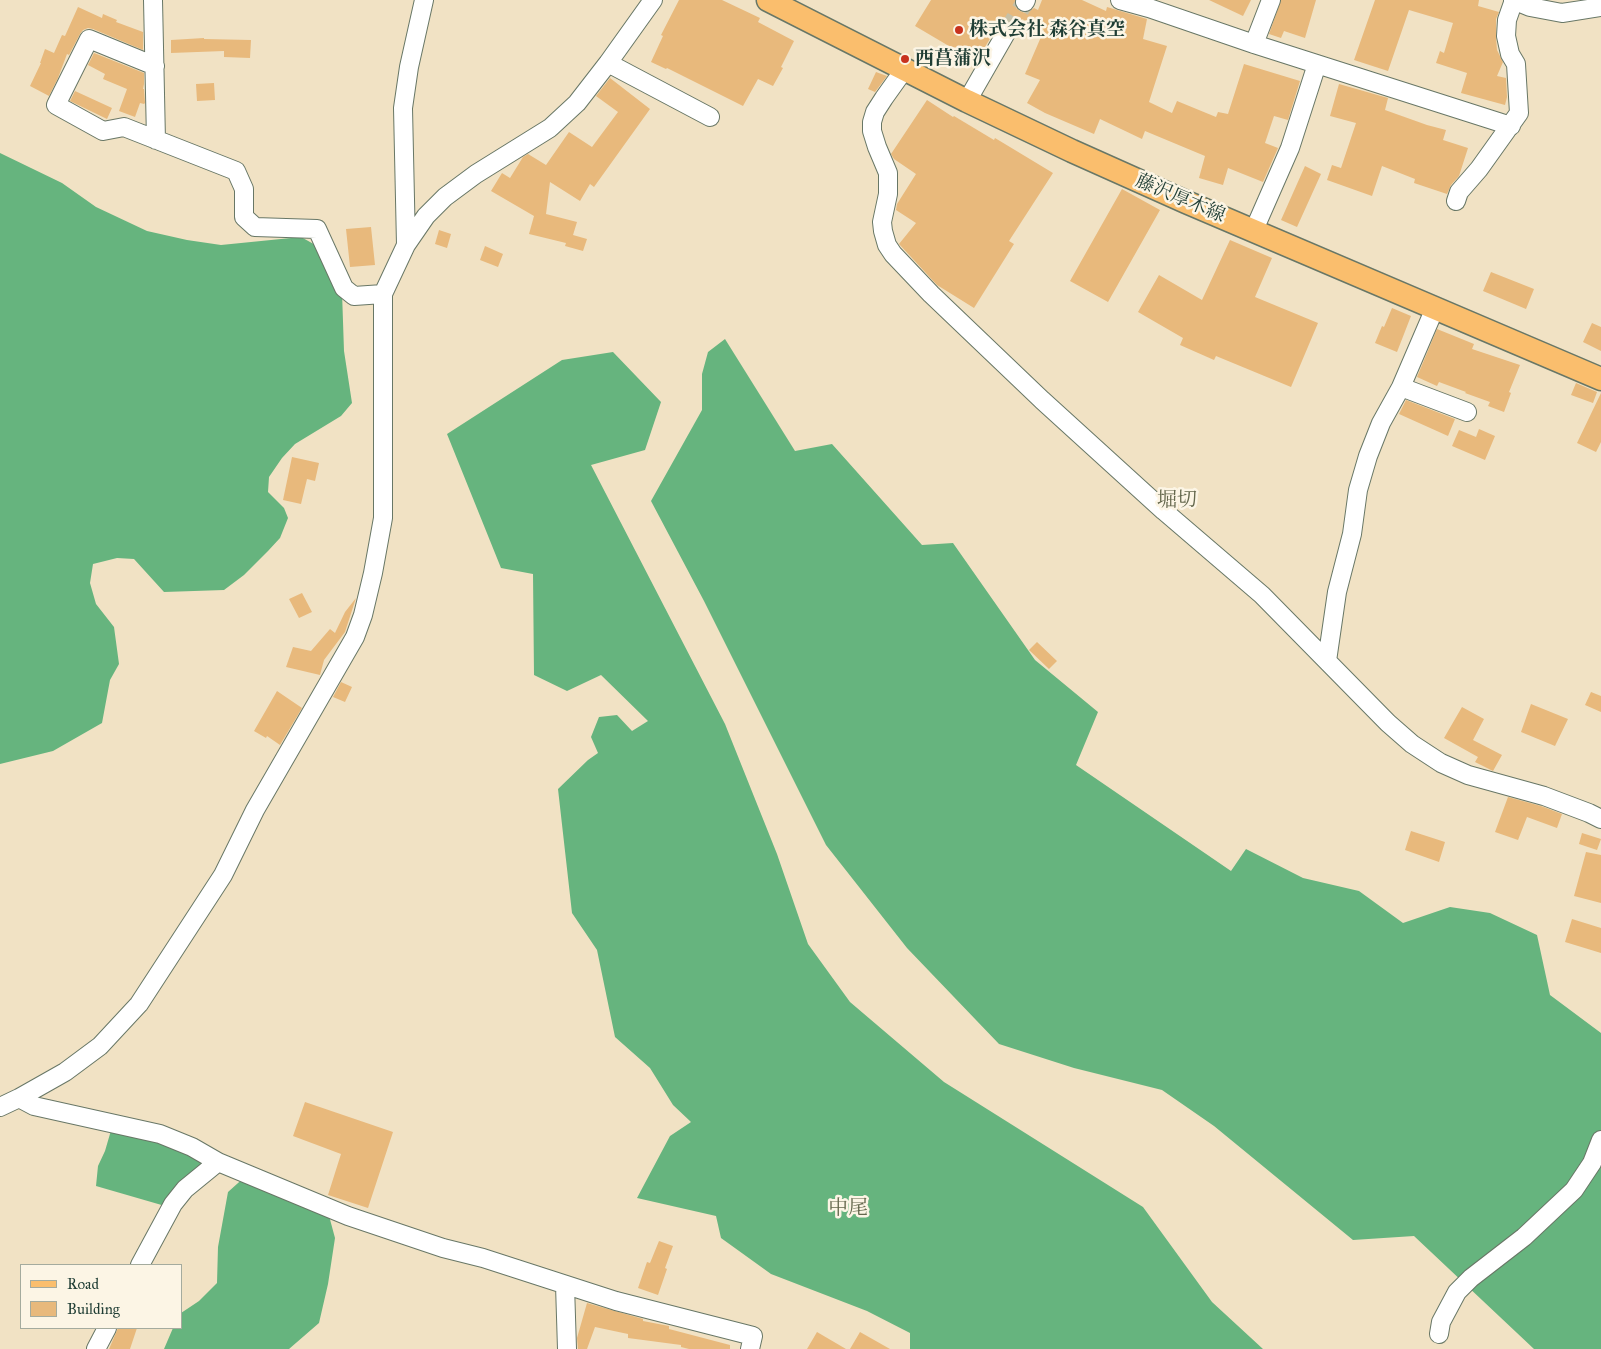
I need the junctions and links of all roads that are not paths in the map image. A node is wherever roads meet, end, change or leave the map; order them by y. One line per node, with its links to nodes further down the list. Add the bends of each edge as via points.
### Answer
1 (153, 0): 13 (street)
2 (424, 0): 21 (street, via 403,108)
3 (653, 0): 11 (street)
4 (768, 0): 14 (main road, 藤沢厚木線)
5 (1120, 0): 10 (street)
6 (1271, 0): 10 (street)
7 (1513, 0): 8 (street, via 1562,13); 17 (street, via 1506,36 1516,64 1519,114)
8 (1601, 8)
9 (1006, 33): 15 (street)
10 (1254, 44): 12 (street)
11 (608, 63): 16 (street); 21 (street, via 577,103 550,128 445,197 426,216)
12 (1317, 64): 17 (street); 20 (street, via 1290,148)
13 (155, 66): 18 (street); 18 (street, via 89,39 56,105 103,131 124,126)
14 (904, 70): 15 (main road, 藤沢厚木線); 27 (street, via 875,112 872,122 876,147 888,173 888,194 882,222 887,245 893,254 1042,400 1262,595)
15 (967, 102): 20 (main road, 藤沢厚木線)
16 (710, 117)
17 (1511, 126): 19 (street)
18 (156, 140): 22 (street, via 236,171 244,189 244,217 255,227 317,229 344,288 354,296)
19 (1456, 201)
20 (1254, 230): 23 (main road, 藤沢厚木線)
21 (406, 245): 22 (street)
22 (383, 294): 29 (street, via 383,518 365,606 354,637 255,810 223,875 139,1004 100,1046 65,1072)
23 (1435, 308): 24 (main road, 藤沢厚木線); 25 (street)
24 (1601, 379)
25 (1401, 386): 26 (street); 27 (street, via 1381,423 1358,490)
26 (1468, 412)
27 (1327, 661): 28 (street, via 1388,723 1441,763 1468,775 1544,796)
28 (1601, 819)
29 (19, 1098): 30 (street); 32 (street, via 34,1106 160,1134)
30 (0, 1107)
31 (1601, 1140): 36 (street, via 1592,1163 1574,1190 1524,1237 1457,1292 1441,1322)
32 (218, 1162): 33 (street, via 172,1204); 34 (street, via 348,1216)
33 (141, 1264)
34 (565, 1285): 38 (street); 39 (street, via 753,1336)
35 (107, 1329): 37 (street)
36 (1439, 1334)
37 (96, 1349)
38 (568, 1349)
39 (750, 1349)

